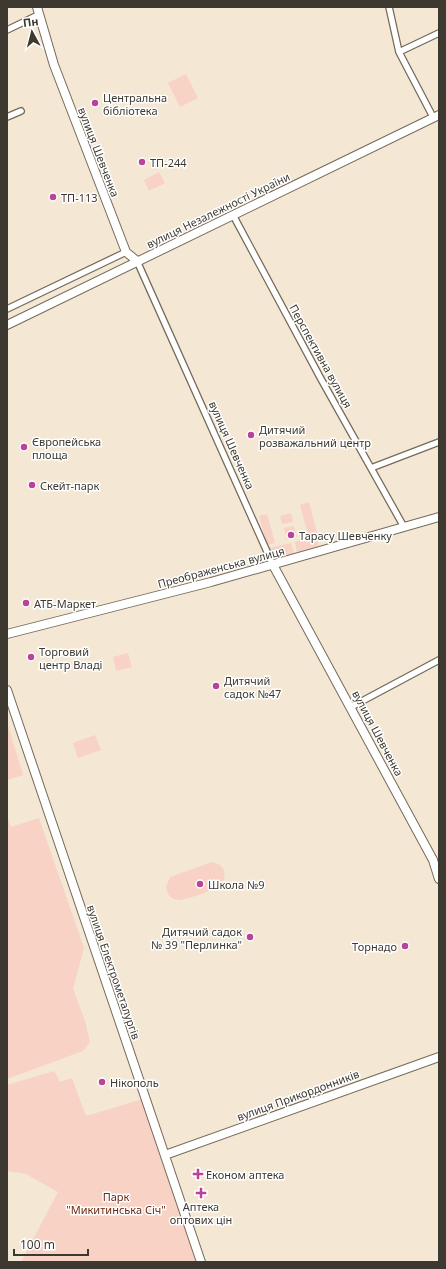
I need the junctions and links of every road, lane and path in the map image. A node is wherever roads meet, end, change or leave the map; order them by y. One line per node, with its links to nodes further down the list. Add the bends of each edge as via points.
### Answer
1 (389, 7): 5 (street)
2 (38, 11): 3 (street); 10 (main road, вулиця Шевченка, via 54,64)
3 (7, 30)
4 (439, 33): 5 (street)
5 (399, 52): 7 (street)
6 (21, 111): 8 (street)
7 (436, 116): 9 (main road, вулиця Незалежності України)
8 (7, 117)
9 (233, 215): 11 (main road, вулиця Незалежності України); 15 (street, Перспективна вулиця)
10 (126, 252): 11 (main road, вулиця Шевченка); 12 (street)
11 (137, 262): 13 (main road, вулиця Незалежності України); 18 (street, вулиця Шевченка)
12 (7, 309)
13 (7, 325)
14 (439, 442): 15 (street)
15 (371, 468): 17 (street, Перспективна вулиця)
16 (439, 517): 17 (main road, Преображенська вулиця)
17 (404, 527): 18 (main road, Преображенська вулиця)
18 (273, 564): 19 (main road, Преображенська вулиця); 22 (main road, вулиця Шевченка)
19 (7, 634)
20 (439, 660): 22 (street)
21 (7, 690): 25 (main road, вулиця Електрометалургів)
22 (351, 707): 23 (main road, вулиця Шевченка, via 433,860)
23 (439, 879)
24 (439, 1057): 25 (main road, вулиця Прикордонників)
25 (164, 1154): 26 (main road, вулиця Електрометалургів)
26 (201, 1262)

